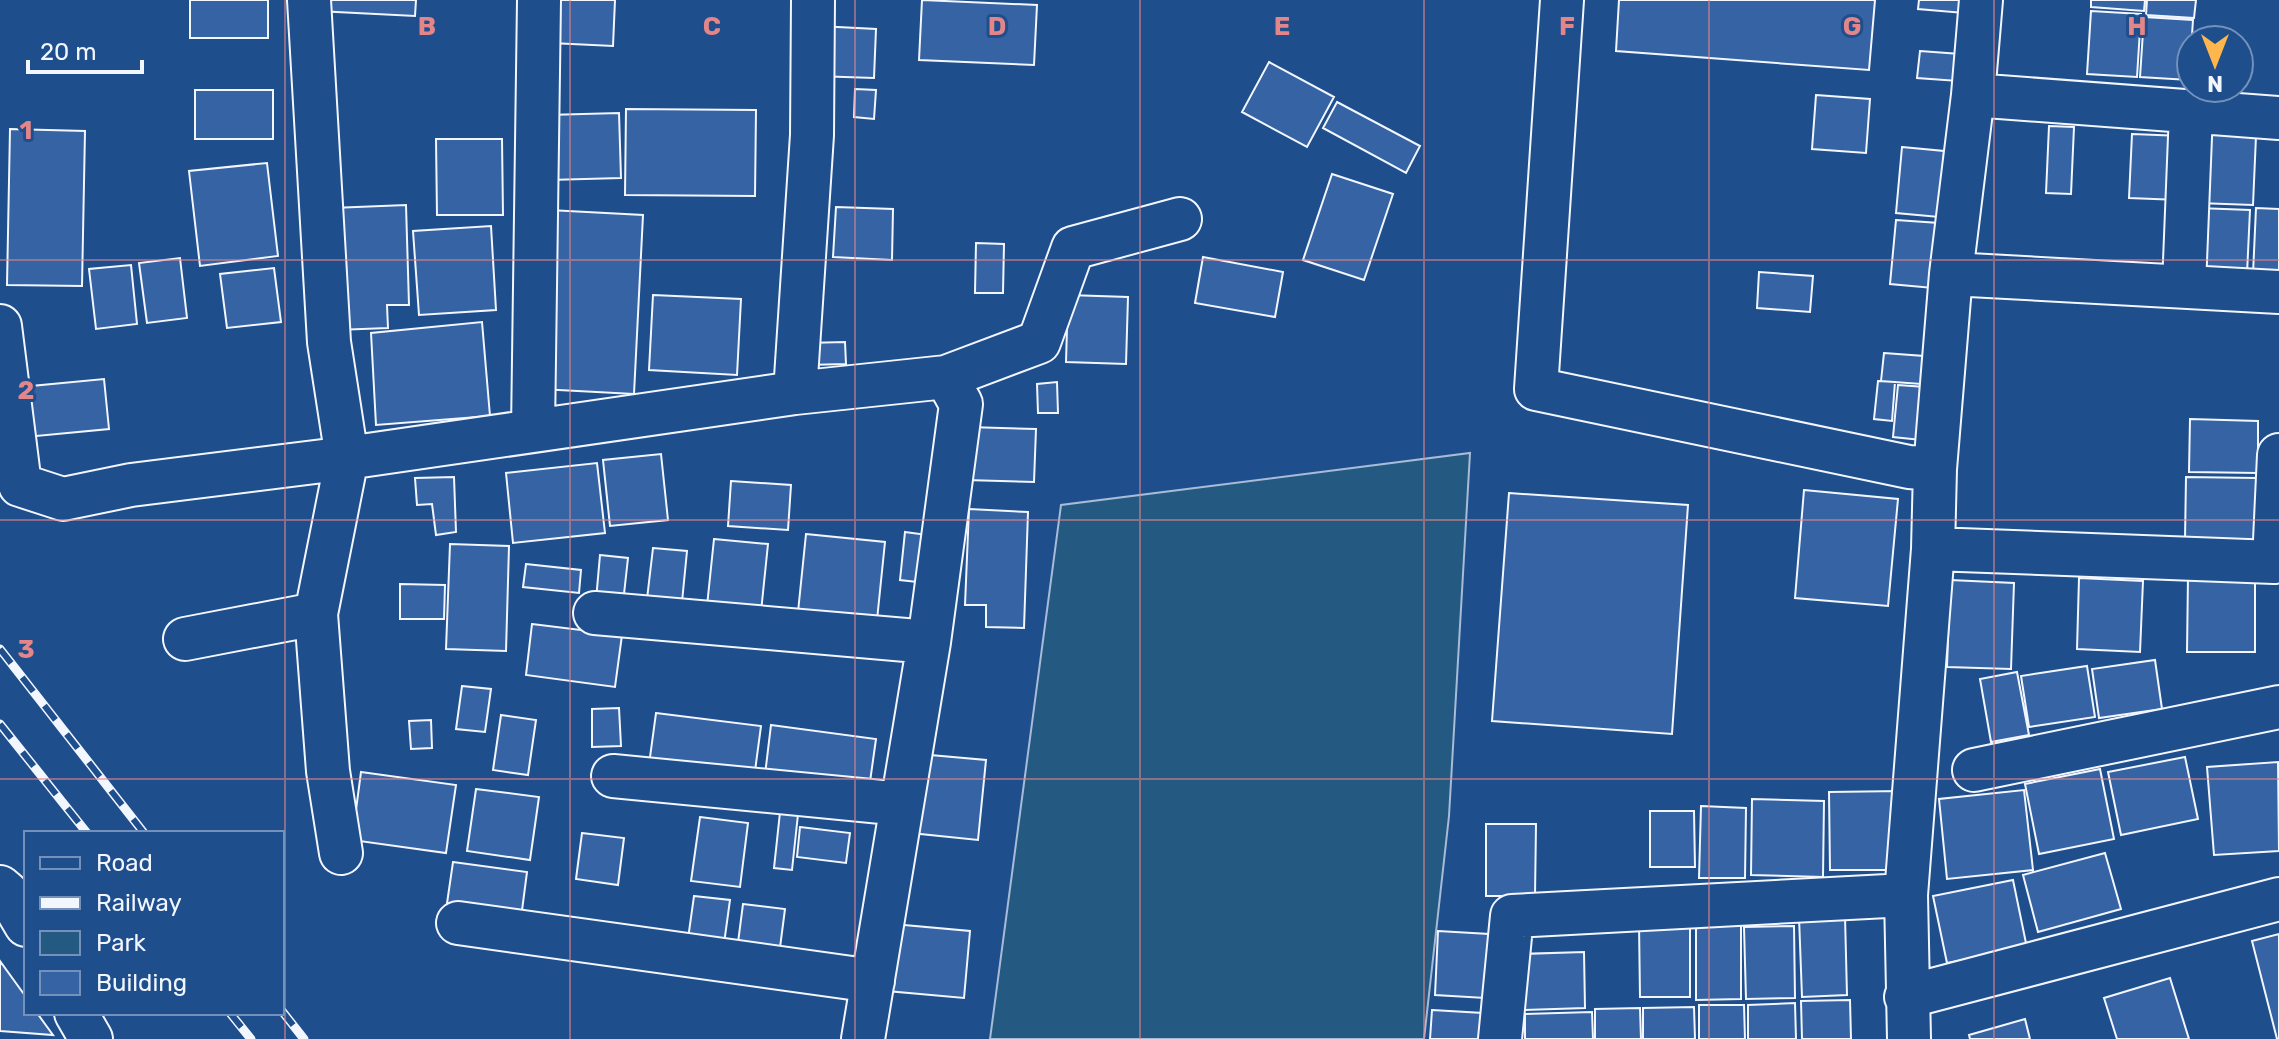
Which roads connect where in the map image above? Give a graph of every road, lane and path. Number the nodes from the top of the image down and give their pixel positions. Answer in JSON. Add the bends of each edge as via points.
{"nodes":[{"id":1,"x":309,"y":0,"type":"edge"},
{"id":2,"x":539,"y":0,"type":"edge"},
{"id":3,"x":813,"y":0,"type":"edge"},
{"id":4,"x":1562,"y":0,"type":"edge"},
{"id":5,"x":1981,"y":0,"type":"edge"},
{"id":6,"x":1973,"y":95,"type":"junction"},
{"id":7,"x":2191,"y":112,"type":"junction"},
{"id":8,"x":2279,"y":118,"type":"edge"},
{"id":9,"x":1180,"y":219,"type":"dead end"},
{"id":10,"x":1951,"y":274,"type":"junction"},
{"id":11,"x":2184,"y":286,"type":"junction"},
{"id":12,"x":2279,"y":292,"type":"edge"},
{"id":13,"x":0,"y":326,"type":"edge"},
{"id":14,"x":946,"y":377,"type":"junction"},
{"id":15,"x":795,"y":393,"type":"junction"},
{"id":16,"x":533,"y":430,"type":"junction"},
{"id":17,"x":2279,"y":455,"type":"edge"},
{"id":18,"x":347,"y":458,"type":"junction"},
{"id":19,"x":1935,"y":469,"type":"junction"},
{"id":20,"x":1933,"y":549,"type":"junction"},
{"id":21,"x":595,"y":613,"type":"dead end"},
{"id":22,"x":316,"y":614,"type":"junction"},
{"id":23,"x":185,"y":639,"type":"dead end"},
{"id":24,"x":929,"y":642,"type":"junction"},
{"id":25,"x":2279,"y":707,"type":"edge"},
{"id":26,"x":1974,"y":770,"type":"dead end"},
{"id":27,"x":613,"y":776,"type":"dead end"},
{"id":28,"x":902,"y":804,"type":"junction"},
{"id":29,"x":341,"y":853,"type":"dead end"},
{"id":30,"x":0,"y":887,"type":"edge"},
{"id":31,"x":1906,"y":895,"type":"junction"},
{"id":32,"x":2279,"y":899,"type":"edge"},
{"id":33,"x":24,"y":922,"type":"edge"},
{"id":34,"x":458,"y":923,"type":"dead end"},
{"id":35,"x":873,"y":981,"type":"junction"},
{"id":36,"x":1906,"y":997,"type":"junction"},
{"id":37,"x":77,"y":1015,"type":"edge"},
{"id":38,"x":91,"y":1039,"type":"edge"},
{"id":39,"x":863,"y":1039,"type":"edge"},
{"id":40,"x":1500,"y":1039,"type":"edge"},
{"id":41,"x":1909,"y":1039,"type":"edge"}],
"edges":[{"from":1,"to":18,"type":"street","via":[[329,342]]},
{"from":2,"to":16,"type":"street"},
{"from":3,"to":15,"type":"street","via":[[812,135]]},
{"from":4,"to":19,"type":"street","via":[[1536,389]]},
{"from":5,"to":6,"type":"street"},
{"from":6,"to":7,"type":"street"},
{"from":6,"to":10,"type":"street"},
{"from":7,"to":8,"type":"street"},
{"from":7,"to":11,"type":"street"},
{"from":9,"to":14,"type":"street","via":[[1073,248],[1039,342]]},
{"from":10,"to":11,"type":"street"},
{"from":10,"to":19,"type":"street"},
{"from":11,"to":12,"type":"street"},
{"from":13,"to":18,"type":"street","via":[[20,485],[63,499],[131,485]]},
{"from":14,"to":15,"type":"street"},
{"from":14,"to":24,"type":"street","via":[[961,404]]},
{"from":15,"to":16,"type":"street"},
{"from":16,"to":18,"type":"street"},
{"from":17,"to":20,"type":"street","via":[[2274,562]]},
{"from":18,"to":22,"type":"street"},
{"from":19,"to":20,"type":"street"},
{"from":20,"to":31,"type":"street"},
{"from":21,"to":24,"type":"street"},
{"from":22,"to":23,"type":"street"},
{"from":22,"to":29,"type":"street","via":[[328,771]]},
{"from":24,"to":28,"type":"street"},
{"from":25,"to":26,"type":"street"},
{"from":27,"to":28,"type":"street"},
{"from":28,"to":35,"type":"street"},
{"from":30,"to":33,"type":"street"},
{"from":31,"to":36,"type":"street"},
{"from":31,"to":40,"type":"street","via":[[1512,916]]},
{"from":32,"to":36,"type":"street"},
{"from":34,"to":35,"type":"street"},
{"from":35,"to":39,"type":"street"},
{"from":36,"to":41,"type":"street"},
{"from":37,"to":38,"type":"street"}]}
